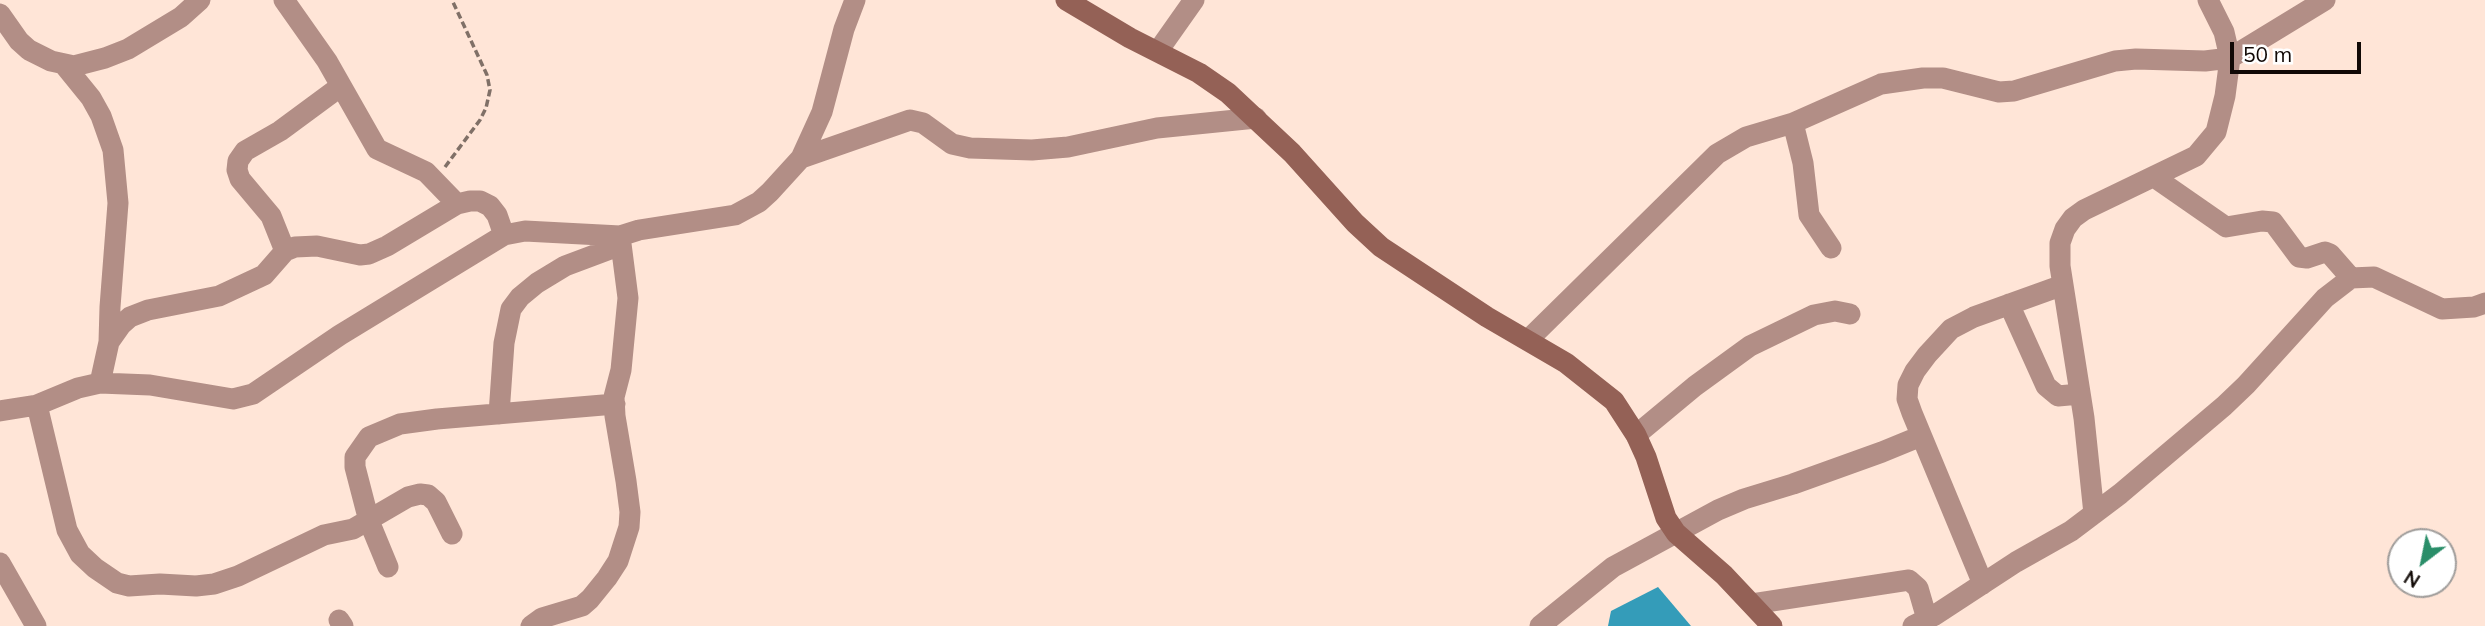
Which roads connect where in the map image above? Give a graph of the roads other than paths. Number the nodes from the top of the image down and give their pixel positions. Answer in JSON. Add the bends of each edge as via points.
{"nodes":[{"id":1,"x":200,"y":0,"type":"edge"},
{"id":2,"x":284,"y":0,"type":"edge"},
{"id":3,"x":1066,"y":0,"type":"edge"},
{"id":4,"x":1194,"y":0,"type":"edge"},
{"id":5,"x":2208,"y":0,"type":"edge"},
{"id":6,"x":2325,"y":0,"type":"edge"},
{"id":7,"x":851,"y":2,"type":"edge"},
{"id":8,"x":0,"y":14,"type":"edge"},
{"id":9,"x":1158,"y":51,"type":"junction"},
{"id":10,"x":2230,"y":58,"type":"junction"},
{"id":11,"x":65,"y":66,"type":"junction"},
{"id":12,"x":341,"y":86,"type":"junction"},
{"id":13,"x":1256,"y":118,"type":"junction"},
{"id":14,"x":1793,"y":123,"type":"junction"},
{"id":15,"x":801,"y":158,"type":"junction"},
{"id":16,"x":2154,"y":177,"type":"junction"},
{"id":17,"x":457,"y":204,"type":"junction"},
{"id":18,"x":504,"y":235,"type":"junction"},
{"id":19,"x":621,"y":240,"type":"junction"},
{"id":20,"x":1830,"y":248,"type":"dead end"},
{"id":21,"x":285,"y":251,"type":"junction"},
{"id":22,"x":2351,"y":278,"type":"junction"},
{"id":23,"x":2063,"y":285,"type":"junction"},
{"id":24,"x":2485,"y":303,"type":"edge"},
{"id":25,"x":2009,"y":304,"type":"junction"},
{"id":26,"x":1850,"y":314,"type":"dead end"},
{"id":27,"x":1528,"y":340,"type":"junction"},
{"id":28,"x":109,"y":342,"type":"junction"},
{"id":29,"x":100,"y":383,"type":"junction"},
{"id":30,"x":2080,"y":394,"type":"junction"},
{"id":31,"x":615,"y":404,"type":"junction"},
{"id":32,"x":37,"y":405,"type":"junction"},
{"id":33,"x":0,"y":411,"type":"edge"},
{"id":34,"x":499,"y":414,"type":"junction"},
{"id":35,"x":1636,"y":435,"type":"junction"},
{"id":36,"x":1921,"y":436,"type":"junction"},
{"id":37,"x":2094,"y":514,"type":"junction"},
{"id":38,"x":369,"y":521,"type":"junction"},
{"id":39,"x":1676,"y":533,"type":"junction"},
{"id":40,"x":452,"y":534,"type":"dead end"},
{"id":41,"x":0,"y":563,"type":"edge"},
{"id":42,"x":388,"y":567,"type":"dead end"},
{"id":43,"x":1983,"y":584,"type":"junction"},
{"id":44,"x":1752,"y":604,"type":"junction"},
{"id":45,"x":1920,"y":623,"type":"edge"},
{"id":46,"x":36,"y":626,"type":"edge"},
{"id":47,"x":531,"y":626,"type":"edge"},
{"id":48,"x":1540,"y":626,"type":"edge"},
{"id":49,"x":1772,"y":626,"type":"edge"}],
"edges":[{"from":1,"to":11,"type":"street","via":[[128,49],[88,64]]},
{"from":2,"to":12,"type":"street"},
{"from":3,"to":9,"type":"street"},
{"from":4,"to":9,"type":"street"},
{"from":5,"to":10,"type":"street","via":[[2224,32]]},
{"from":6,"to":10,"type":"street"},
{"from":7,"to":15,"type":"street","via":[[822,112]]},
{"from":8,"to":11,"type":"street","via":[[29,50]]},
{"from":9,"to":13,"type":"street","via":[[1218,86]]},
{"from":10,"to":14,"type":"street","via":[[2115,61],[2014,91],[1999,92],[1943,78],[1881,84]]},
{"from":10,"to":16,"type":"street","via":[[2216,132],[2196,156]]},
{"from":11,"to":28,"type":"street","via":[[92,98],[113,150],[117,203]]},
{"from":12,"to":17,"type":"street","via":[[377,149],[415,165]]},
{"from":12,"to":21,"type":"street","via":[[245,151],[238,161],[240,179],[271,216]]},
{"from":13,"to":15,"type":"street","via":[[1157,128],[1032,150],[953,144],[923,123],[910,120]]},
{"from":13,"to":27,"type":"street","via":[[1381,247]]},
{"from":14,"to":20,"type":"street","via":[[1809,215]]},
{"from":14,"to":27,"type":"street","via":[[1746,137],[1717,154]]},
{"from":15,"to":19,"type":"street","via":[[759,202],[735,215],[639,230]]},
{"from":16,"to":22,"type":"street","via":[[2226,227],[2273,222],[2298,257],[2325,252]]},
{"from":16,"to":23,"type":"street","via":[[2073,218],[2060,243]]},
{"from":17,"to":18,"type":"street","via":[[480,201],[490,206]]},
{"from":17,"to":21,"type":"street","via":[[369,254],[317,246]]},
{"from":18,"to":19,"type":"street","via":[[525,231]]},
{"from":18,"to":29,"type":"street","via":[[253,394],[233,398]]},
{"from":19,"to":31,"type":"street","via":[[628,299]]},
{"from":19,"to":34,"type":"street","via":[[537,283],[511,309]]},
{"from":21,"to":28,"type":"street","via":[[264,275],[219,296],[130,317]]},
{"from":22,"to":24,"type":"street","via":[[2374,277],[2442,309]]},
{"from":22,"to":37,"type":"street","via":[[2325,298],[2224,406]]},
{"from":23,"to":25,"type":"street"},
{"from":23,"to":30,"type":"street"},
{"from":25,"to":30,"type":"street","via":[[2046,386],[2058,396]]},
{"from":25,"to":36,"type":"street","via":[[1951,329],[1915,370],[1907,399]]},
{"from":26,"to":35,"type":"street","via":[[1814,314],[1750,346]]},
{"from":27,"to":35,"type":"street","via":[[1614,401]]},
{"from":28,"to":29,"type":"street"},
{"from":29,"to":32,"type":"street"},
{"from":30,"to":37,"type":"street"},
{"from":31,"to":34,"type":"street"},
{"from":31,"to":47,"type":"street","via":[[630,512],[625,545],[607,578],[582,606]]},
{"from":32,"to":33,"type":"street"},
{"from":32,"to":38,"type":"street","via":[[67,530],[80,554],[117,583],[214,584]]},
{"from":34,"to":38,"type":"street","via":[[400,425],[369,437],[355,457],[355,467]]},
{"from":35,"to":39,"type":"street","via":[[1666,518]]},
{"from":36,"to":39,"type":"street","via":[[1744,499]]},
{"from":36,"to":43,"type":"street"},
{"from":37,"to":43,"type":"street"},
{"from":38,"to":40,"type":"street","via":[[408,497],[428,495]]},
{"from":38,"to":42,"type":"street"},
{"from":39,"to":44,"type":"street"},
{"from":39,"to":48,"type":"street","via":[[1613,567]]},
{"from":41,"to":46,"type":"street"},
{"from":43,"to":45,"type":"street"},
{"from":44,"to":45,"type":"street","via":[[1909,580],[1918,588]]},
{"from":44,"to":49,"type":"street"}]}
